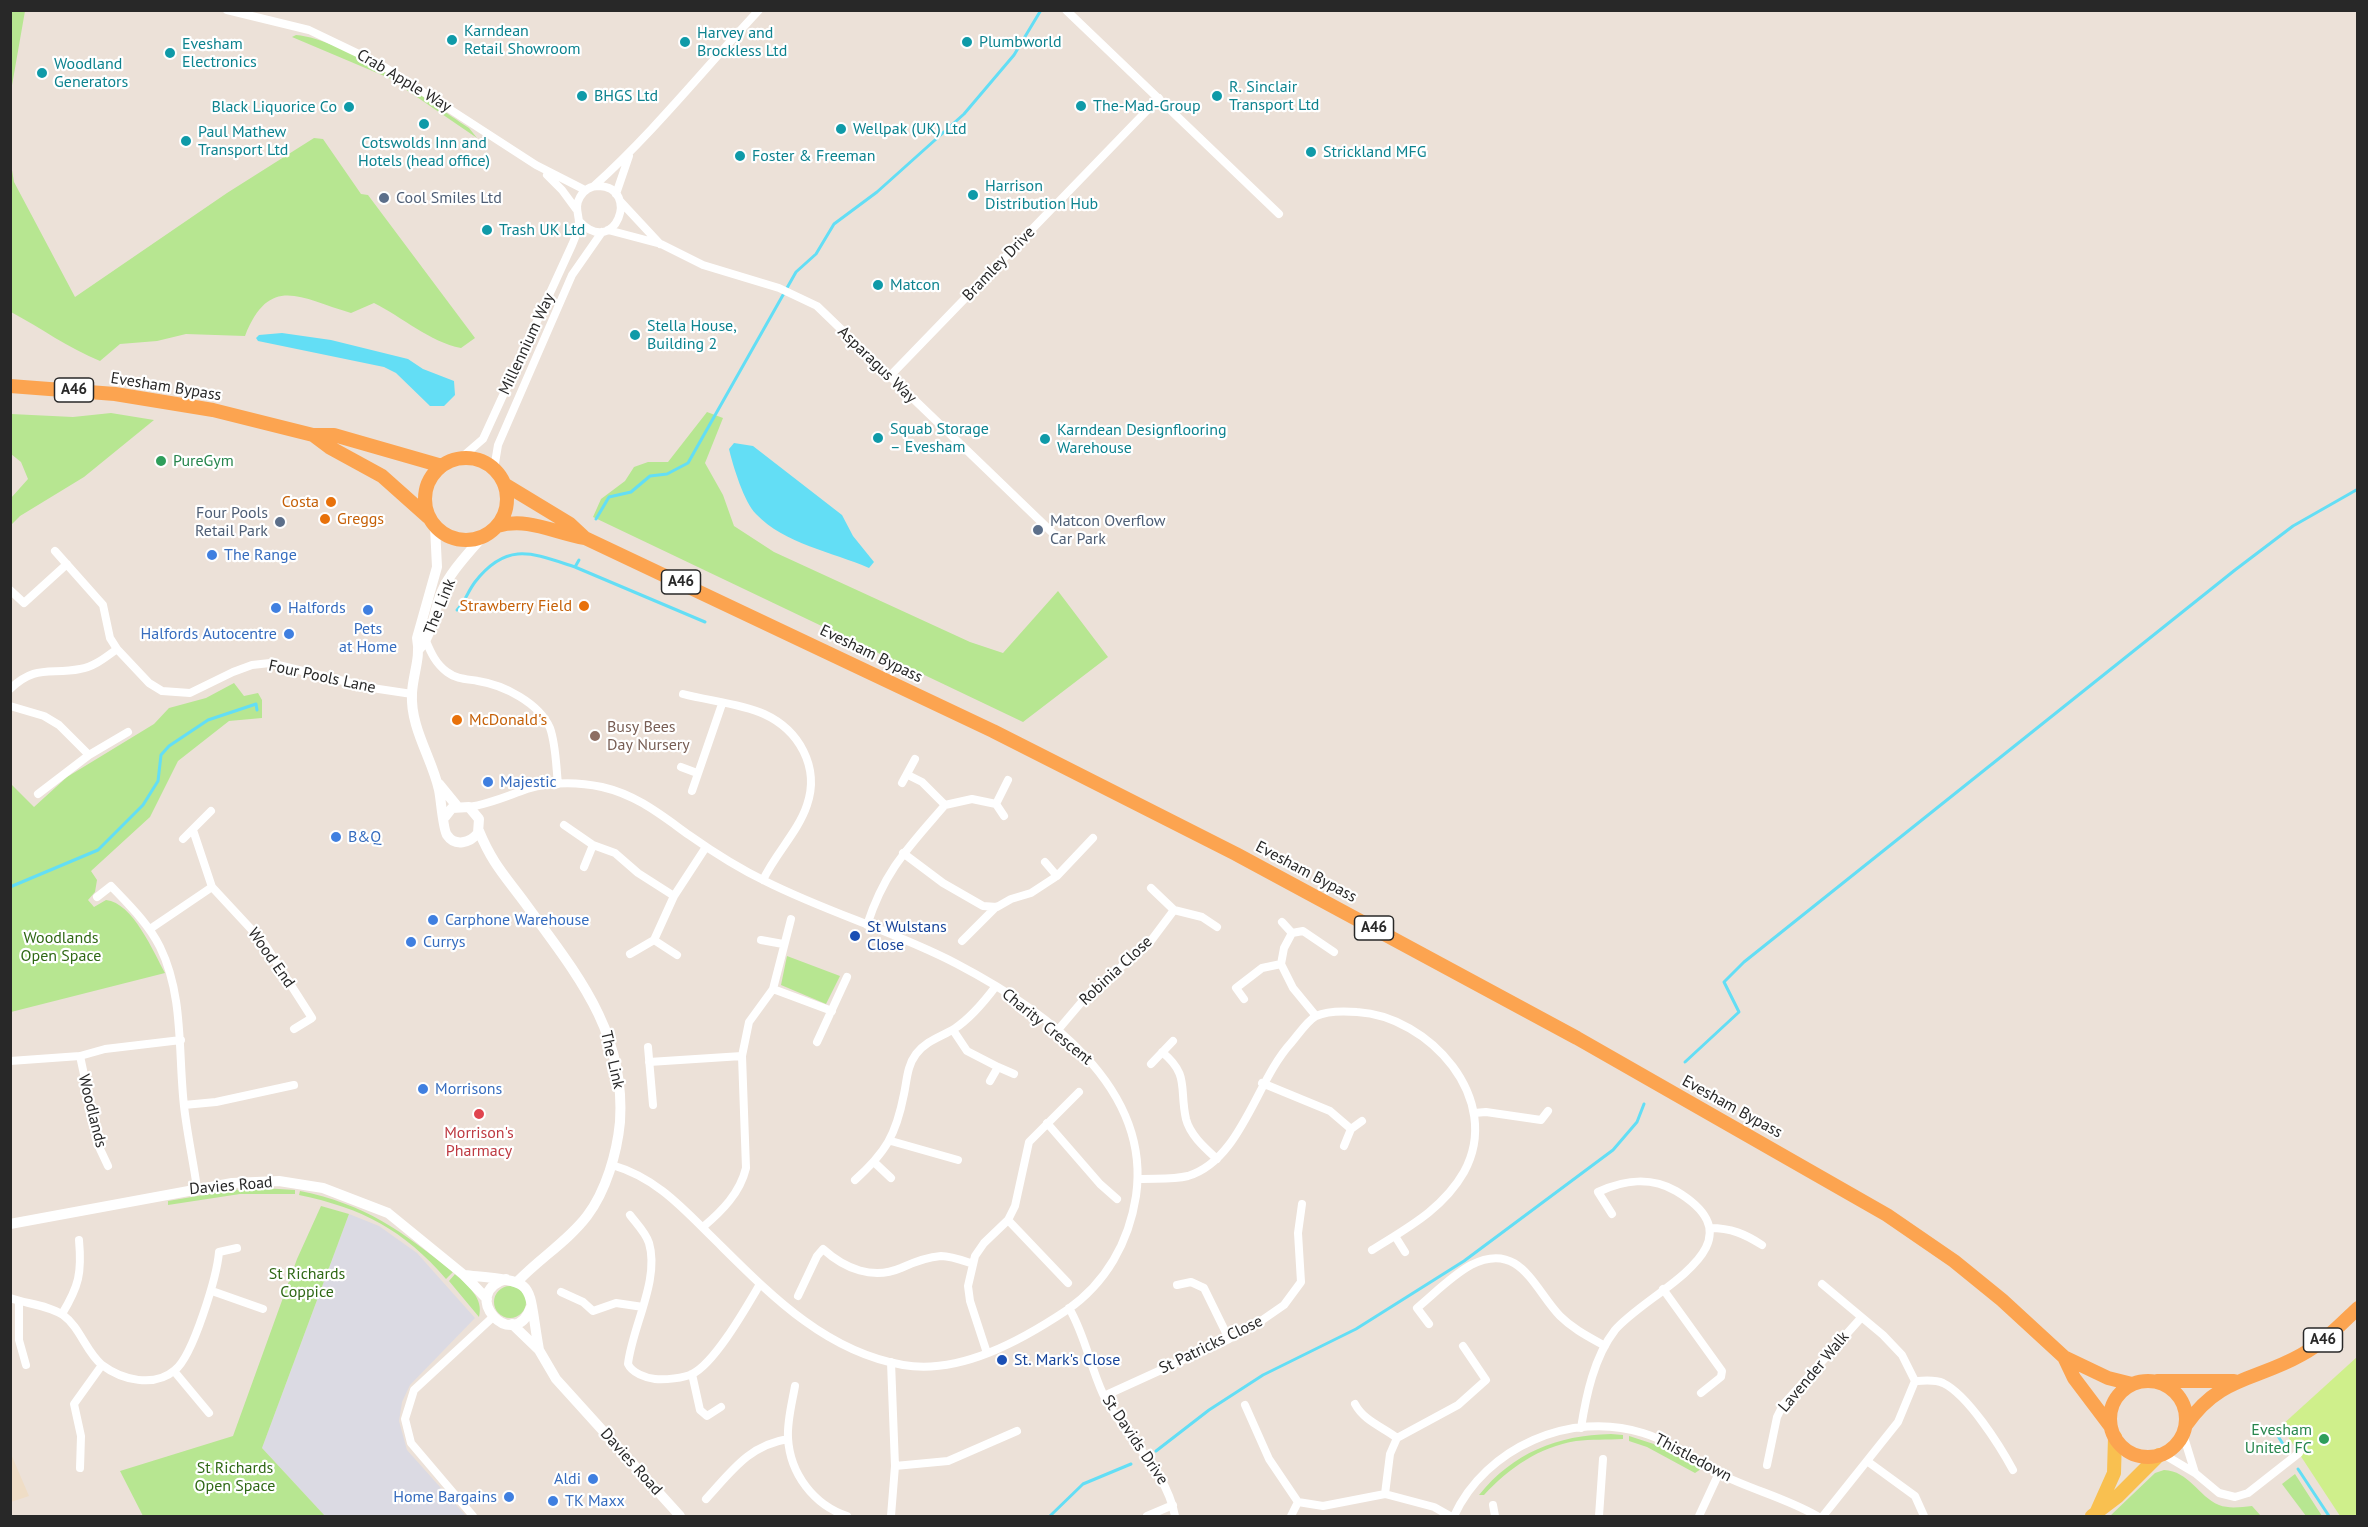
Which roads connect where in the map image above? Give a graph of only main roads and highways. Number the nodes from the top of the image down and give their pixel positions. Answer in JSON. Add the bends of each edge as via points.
{"nodes":[{"id":1,"x":10,"y":386,"type":"edge"},
{"id":2,"x":313,"y":435,"type":"junction"},
{"id":3,"x":442,"y":465,"type":"junction"},
{"id":4,"x":504,"y":484,"type":"junction"},
{"id":5,"x":432,"y":522,"type":"junction"},
{"id":6,"x":498,"y":526,"type":"junction"},
{"id":7,"x":585,"y":538,"type":"junction"},
{"id":8,"x":2358,"y":1308,"type":"edge"},
{"id":9,"x":2064,"y":1357,"type":"junction"},
{"id":10,"x":2152,"y":1381,"type":"junction"},
{"id":11,"x":2234,"y":1381,"type":"junction"},
{"id":12,"x":2132,"y":1384,"type":"junction"},
{"id":13,"x":2184,"y":1430,"type":"junction"},
{"id":14,"x":2113,"y":1432,"type":"junction"},
{"id":15,"x":2161,"y":1454,"type":"junction"},
{"id":16,"x":2094,"y":1515,"type":"edge"}],
"edges":[{"from":1,"to":2,"type":"highway","name":"Evesham Bypass","number":"A46","via":[[137,397],[213,410]]},
{"from":2,"to":3,"type":"highway","name":"Evesham Bypass","number":"A46","via":[[334,435]]},
{"from":2,"to":5,"type":"highway","name":"Evesham Bypass","number":"A46","via":[[382,476]]},
{"from":3,"to":4,"type":"highway","via":[[461,458],[484,463],[494,469]]},
{"from":3,"to":5,"type":"highway","via":[[428,482],[425,493]]},
{"from":4,"to":6,"type":"highway","via":[[506,508]]},
{"from":4,"to":7,"type":"highway","name":"Evesham Bypass","number":"A46","via":[[570,524]]},
{"from":5,"to":6,"type":"highway","via":[[454,539],[472,540]]},
{"from":6,"to":7,"type":"highway","name":"Evesham Bypass","number":"A46","via":[[529,522],[563,535]]},
{"from":7,"to":9,"type":"highway","name":"Evesham Bypass","number":"A46","via":[[1035,752],[1306,891],[1577,1038],[1887,1215],[1954,1261]]},
{"from":8,"to":11,"type":"highway","number":"A46","via":[[2319,1344],[2282,1365]]},
{"from":9,"to":12,"type":"highway","name":"Evesham Bypass","number":"A46","via":[[2108,1378]]},
{"from":9,"to":14,"type":"highway","name":"Evesham Bypass","number":"A46","via":[[2074,1378]]},
{"from":10,"to":11,"type":"highway","number":"A46"},
{"from":10,"to":12,"type":"highway"},
{"from":10,"to":13,"type":"highway","via":[[2164,1384],[2178,1396],[2186,1413]]},
{"from":11,"to":13,"type":"highway","number":"A46","via":[[2196,1410]]},
{"from":12,"to":14,"type":"highway","via":[[2114,1402]]},
{"from":13,"to":15,"type":"highway","via":[[2173,1448]]},
{"from":14,"to":15,"type":"highway","via":[[2131,1452],[2140,1456]]},
{"from":14,"to":16,"type":"main road","via":[[2114,1473]]},
{"from":15,"to":16,"type":"main road"}]}
